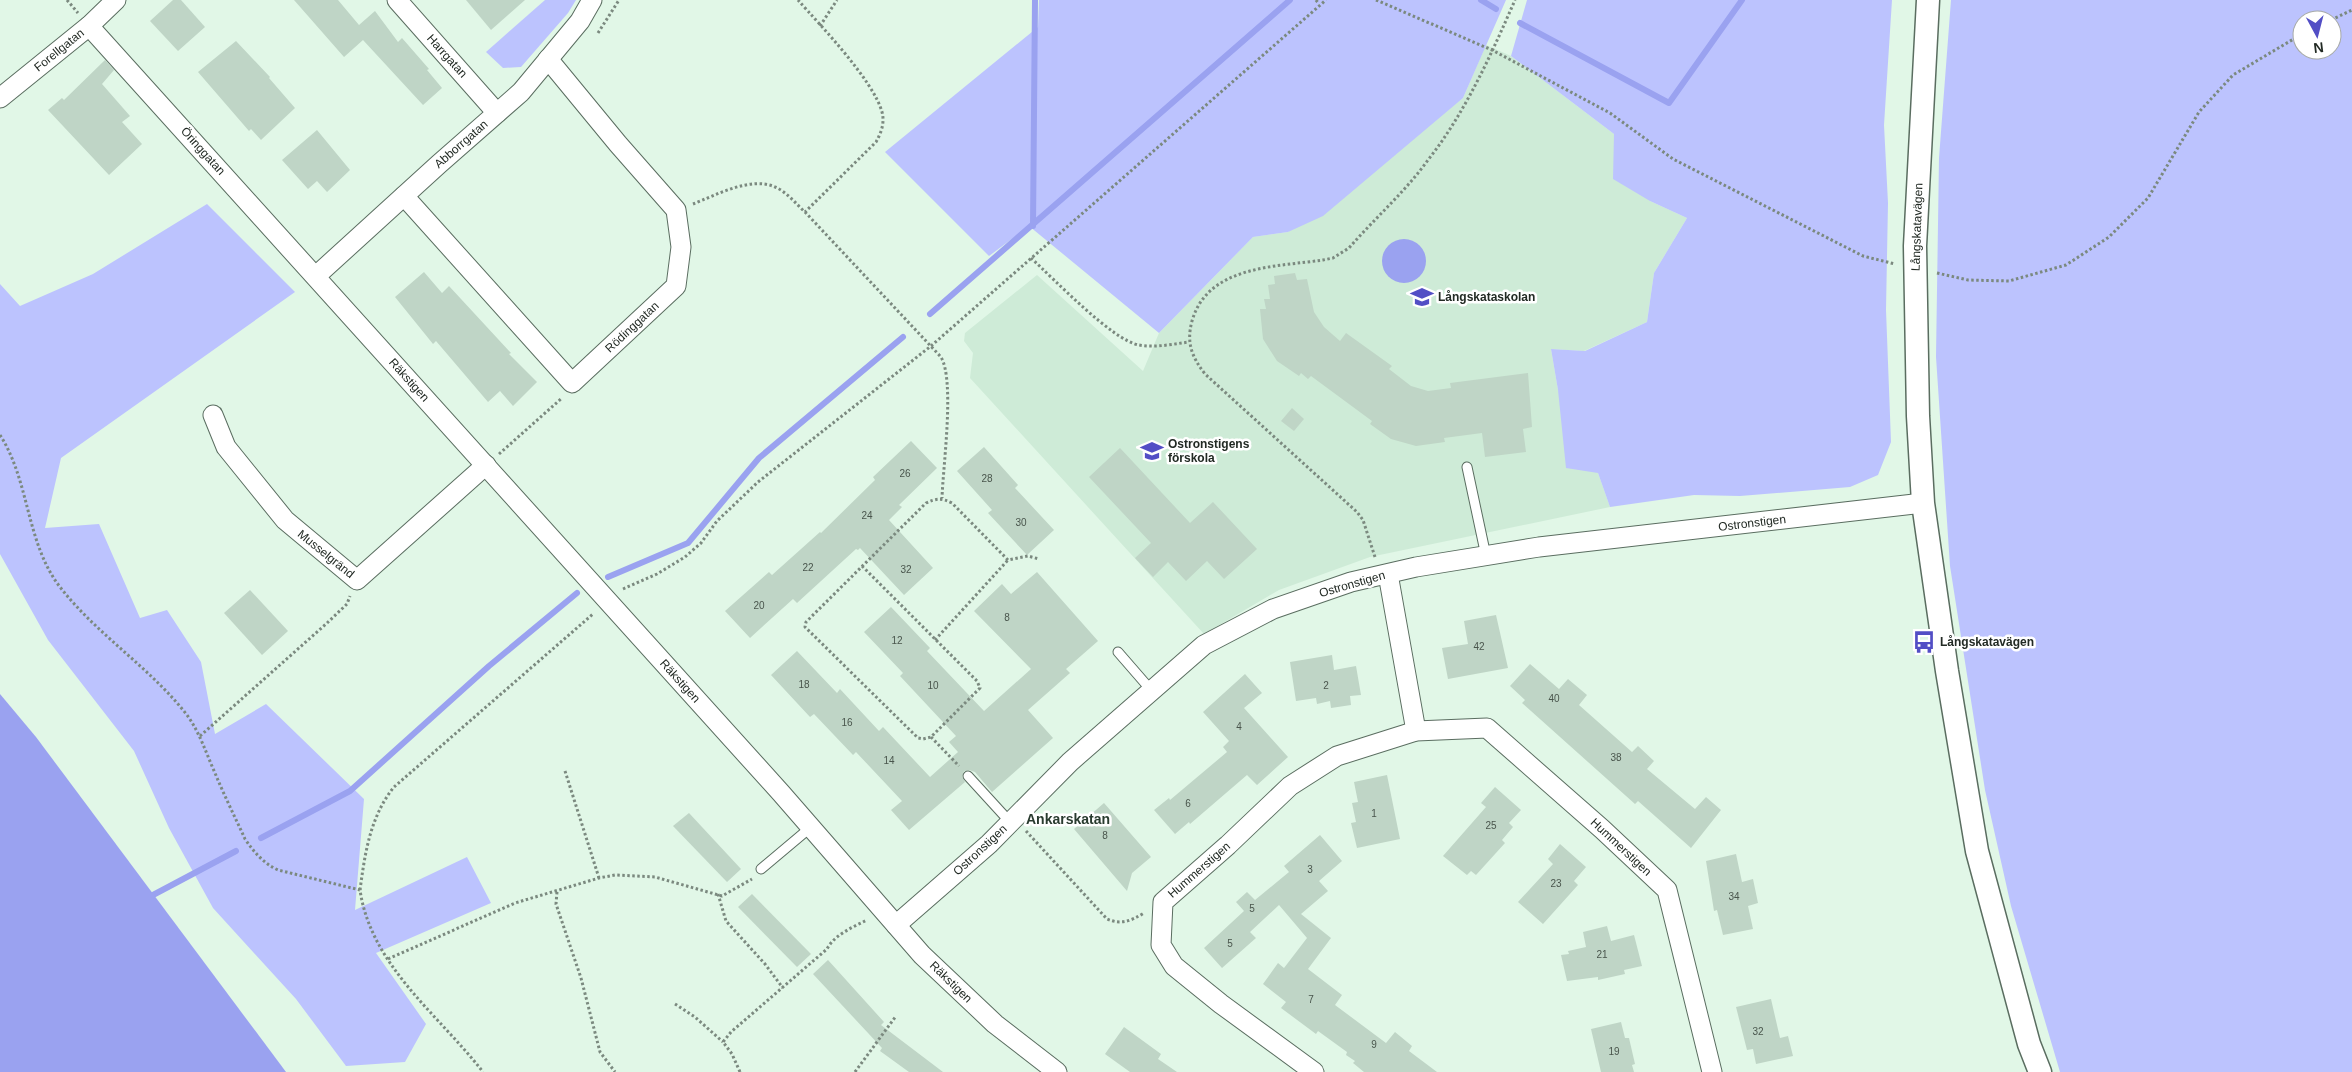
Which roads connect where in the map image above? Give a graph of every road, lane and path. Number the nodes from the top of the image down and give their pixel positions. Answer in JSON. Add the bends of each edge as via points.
{"nodes":[{"id":1,"x":116,"y":0,"type":"edge"},
{"id":2,"x":397,"y":0,"type":"edge"},
{"id":3,"x":592,"y":0,"type":"edge"},
{"id":4,"x":798,"y":0,"type":"edge"},
{"id":5,"x":837,"y":0,"type":"edge"},
{"id":6,"x":1316,"y":0,"type":"edge"},
{"id":7,"x":1326,"y":0,"type":"edge"},
{"id":8,"x":1376,"y":0,"type":"edge"},
{"id":9,"x":1515,"y":0,"type":"edge"},
{"id":10,"x":1928,"y":0,"type":"edge"},
{"id":11,"x":1319,"y":4,"type":"junction"},
{"id":12,"x":89,"y":26,"type":"junction"},
{"id":13,"x":820,"y":26,"type":"junction"},
{"id":14,"x":2292,"y":40,"type":"edge"},
{"id":15,"x":1492,"y":50,"type":"junction"},
{"id":16,"x":548,"y":59,"type":"junction"},
{"id":17,"x":0,"y":98,"type":"edge"},
{"id":18,"x":497,"y":113,"type":"junction"},
{"id":19,"x":404,"y":196,"type":"junction"},
{"id":20,"x":676,"y":210,"type":"junction"},
{"id":21,"x":805,"y":212,"type":"junction"},
{"id":22,"x":1031,"y":258,"type":"junction"},
{"id":23,"x":1895,"y":264,"type":"dead end"},
{"id":24,"x":1935,"y":273,"type":"dead end"},
{"id":25,"x":316,"y":276,"type":"junction"},
{"id":26,"x":1189,"y":342,"type":"junction"},
{"id":27,"x":931,"y":346,"type":"junction"},
{"id":28,"x":572,"y":383,"type":"junction"},
{"id":29,"x":213,"y":415,"type":"dead end"},
{"id":30,"x":0,"y":435,"type":"edge"},
{"id":31,"x":486,"y":466,"type":"junction"},
{"id":32,"x":1467,"y":466,"type":"dead end"},
{"id":33,"x":942,"y":498,"type":"junction"},
{"id":34,"x":1923,"y":503,"type":"junction"},
{"id":35,"x":1486,"y":556,"type":"junction"},
{"id":36,"x":1039,"y":559,"type":"dead end"},
{"id":37,"x":1008,"y":560,"type":"junction"},
{"id":38,"x":862,"y":566,"type":"junction"},
{"id":39,"x":1388,"y":574,"type":"junction"},
{"id":40,"x":356,"y":580,"type":"junction"},
{"id":41,"x":607,"y":602,"type":"junction"},
{"id":42,"x":935,"y":640,"type":"junction"},
{"id":43,"x":1118,"y":652,"type":"dead end"},
{"id":44,"x":1151,"y":690,"type":"junction"},
{"id":45,"x":1416,"y":732,"type":"junction"},
{"id":46,"x":200,"y":736,"type":"junction"},
{"id":47,"x":931,"y":737,"type":"junction"},
{"id":48,"x":565,"y":772,"type":"dead end"},
{"id":49,"x":968,"y":776,"type":"joint"},
{"id":50,"x":1012,"y":820,"type":"junction"},
{"id":51,"x":811,"y":827,"type":"junction"},
{"id":52,"x":759,"y":873,"type":"joint"},
{"id":53,"x":599,"y":878,"type":"junction"},
{"id":54,"x":360,"y":890,"type":"junction"},
{"id":55,"x":556,"y":892,"type":"junction"},
{"id":56,"x":718,"y":894,"type":"junction"},
{"id":57,"x":1163,"y":902,"type":"junction"},
{"id":58,"x":890,"y":918,"type":"junction"},
{"id":59,"x":388,"y":959,"type":"junction"},
{"id":60,"x":783,"y":988,"type":"junction"},
{"id":61,"x":675,"y":1004,"type":"dead end"},
{"id":62,"x":896,"y":1016,"type":"dead end"},
{"id":63,"x":723,"y":1042,"type":"junction"},
{"id":64,"x":483,"y":1072,"type":"edge"},
{"id":65,"x":615,"y":1072,"type":"edge"},
{"id":66,"x":740,"y":1072,"type":"edge"},
{"id":67,"x":854,"y":1072,"type":"edge"},
{"id":68,"x":1056,"y":1072,"type":"edge"},
{"id":69,"x":1314,"y":1072,"type":"edge"},
{"id":70,"x":1712,"y":1072,"type":"edge"},
{"id":71,"x":2040,"y":1072,"type":"edge"}],
"edges":[{"from":1,"to":12,"type":"street","name":"Forellgatan"},
{"from":2,"to":18,"type":"street","name":"Harrgatan"},
{"from":3,"to":16,"type":"street","name":"Abborrgatan","via":[[580,21]]},
{"from":4,"to":13,"type":"path"},
{"from":5,"to":13,"type":"path"},
{"from":6,"to":11,"type":"path"},
{"from":7,"to":11,"type":"path"},
{"from":8,"to":15,"type":"path"},
{"from":9,"to":15,"type":"path"},
{"from":10,"to":34,"type":"street","name":"Långskatavägen","via":[[1915,246]]},
{"from":11,"to":22,"type":"path"},
{"from":12,"to":17,"type":"street","name":"Forellgatan"},
{"from":12,"to":25,"type":"street","name":"Öringgatan"},
{"from":13,"to":21,"type":"path","via":[[875,96],[883,122],[881,133],[865,154]]},
{"from":14,"to":24,"type":"path","via":[[2233,75],[2199,112],[2148,198],[2109,237],[2066,266],[2009,280],[1968,280]]},
{"from":15,"to":23,"type":"path","via":[[1610,113],[1672,159],[1863,256]]},
{"from":15,"to":26,"type":"path","via":[[1452,126],[1429,160],[1349,248],[1333,258],[1254,270],[1226,278],[1208,292],[1195,309]]},
{"from":16,"to":18,"type":"street","name":"Abborrgatan","via":[[521,92]]},
{"from":16,"to":20,"type":"street"},
{"from":18,"to":19,"type":"street","name":"Abborrgatan"},
{"from":19,"to":25,"type":"street","name":"Abborrgatan"},
{"from":19,"to":28,"type":"street"},
{"from":20,"to":21,"type":"path","via":[[740,187],[758,184],[774,186]]},
{"from":20,"to":28,"type":"street","name":"Rödinggatan","via":[[681,247],[676,286]]},
{"from":21,"to":27,"type":"path"},
{"from":22,"to":26,"type":"path","via":[[1108,328],[1128,342],[1149,346]]},
{"from":22,"to":27,"type":"path"},
{"from":25,"to":31,"type":"street","name":"Räkstigen"},
{"from":26,"to":39,"type":"path","via":[[1194,359],[1205,374],[1357,512],[1363,520],[1374,554]]},
{"from":27,"to":33,"type":"path","via":[[945,363],[948,384]]},
{"from":27,"to":41,"type":"path","via":[[758,482],[685,557],[658,574],[624,589]]},
{"from":28,"to":31,"type":"path","via":[[566,395]]},
{"from":29,"to":40,"type":"street","name":"Musselgränd","via":[[226,447],[285,520]]},
{"from":30,"to":46,"type":"path","via":[[14,461],[42,556],[58,583],[169,694]]},
{"from":31,"to":40,"type":"street","name":"Musselgränd"},
{"from":31,"to":41,"type":"street","name":"Räkstigen"},
{"from":32,"to":35,"type":"lane"},
{"from":33,"to":37,"type":"path","via":[[952,503]]},
{"from":33,"to":38,"type":"path","via":[[926,503]]},
{"from":34,"to":35,"type":"street","name":"Ostronstigen","via":[[1539,547]]},
{"from":34,"to":71,"type":"street","name":"Långskatavägen","via":[[1977,850],[2029,1044]]},
{"from":35,"to":39,"type":"street","name":"Ostronstigen"},
{"from":36,"to":37,"type":"path","via":[[1028,556]]},
{"from":37,"to":42,"type":"path"},
{"from":38,"to":42,"type":"path"},
{"from":38,"to":47,"type":"path","via":[[806,622],[805,627],[918,738]]},
{"from":39,"to":44,"type":"street","name":"Ostronstigen","via":[[1351,582],[1273,609],[1204,645]]},
{"from":39,"to":45,"type":"street"},
{"from":40,"to":46,"type":"path","via":[[347,604]]},
{"from":41,"to":51,"type":"street","name":"Räkstigen"},
{"from":41,"to":54,"type":"path","via":[[394,787],[380,806],[373,824]]},
{"from":42,"to":47,"type":"path","via":[[977,681],[980,688]]},
{"from":43,"to":44,"type":"lane"},
{"from":44,"to":50,"type":"street","name":"Ostronstigen","via":[[1070,762]]},
{"from":45,"to":57,"type":"street","name":"Hummerstigen","via":[[1337,756],[1290,786]]},
{"from":45,"to":70,"type":"street","name":"Hummerstigen","via":[[1487,728],[1667,890]]},
{"from":46,"to":54,"type":"path","via":[[245,839],[260,859],[278,870]]},
{"from":47,"to":49,"type":"path"},
{"from":48,"to":53,"type":"path"},
{"from":49,"to":50,"type":"lane"},
{"from":50,"to":57,"type":"path","via":[[1107,919],[1124,923]]},
{"from":50,"to":58,"type":"street","name":"Ostronstigen","via":[[989,844]]},
{"from":51,"to":52,"type":"lane"},
{"from":51,"to":58,"type":"street","name":"Räkstigen"},
{"from":52,"to":56,"type":"path","via":[[722,896]]},
{"from":53,"to":55,"type":"path"},
{"from":53,"to":56,"type":"path","via":[[615,875],[655,877]]},
{"from":54,"to":59,"type":"path","via":[[372,932]]},
{"from":55,"to":59,"type":"path","via":[[515,903]]},
{"from":55,"to":65,"type":"path","via":[[556,904],[581,978],[600,1052]]},
{"from":56,"to":60,"type":"path","via":[[726,921]]},
{"from":57,"to":69,"type":"street","name":"Hummerstigen","via":[[1161,945],[1174,966]]},
{"from":58,"to":60,"type":"path","via":[[847,931]]},
{"from":58,"to":68,"type":"street","name":"Räkstigen","via":[[922,955],[995,1024]]},
{"from":59,"to":64,"type":"path"},
{"from":60,"to":63,"type":"path"},
{"from":61,"to":63,"type":"path"},
{"from":62,"to":67,"type":"path"},
{"from":63,"to":66,"type":"path"}]}
